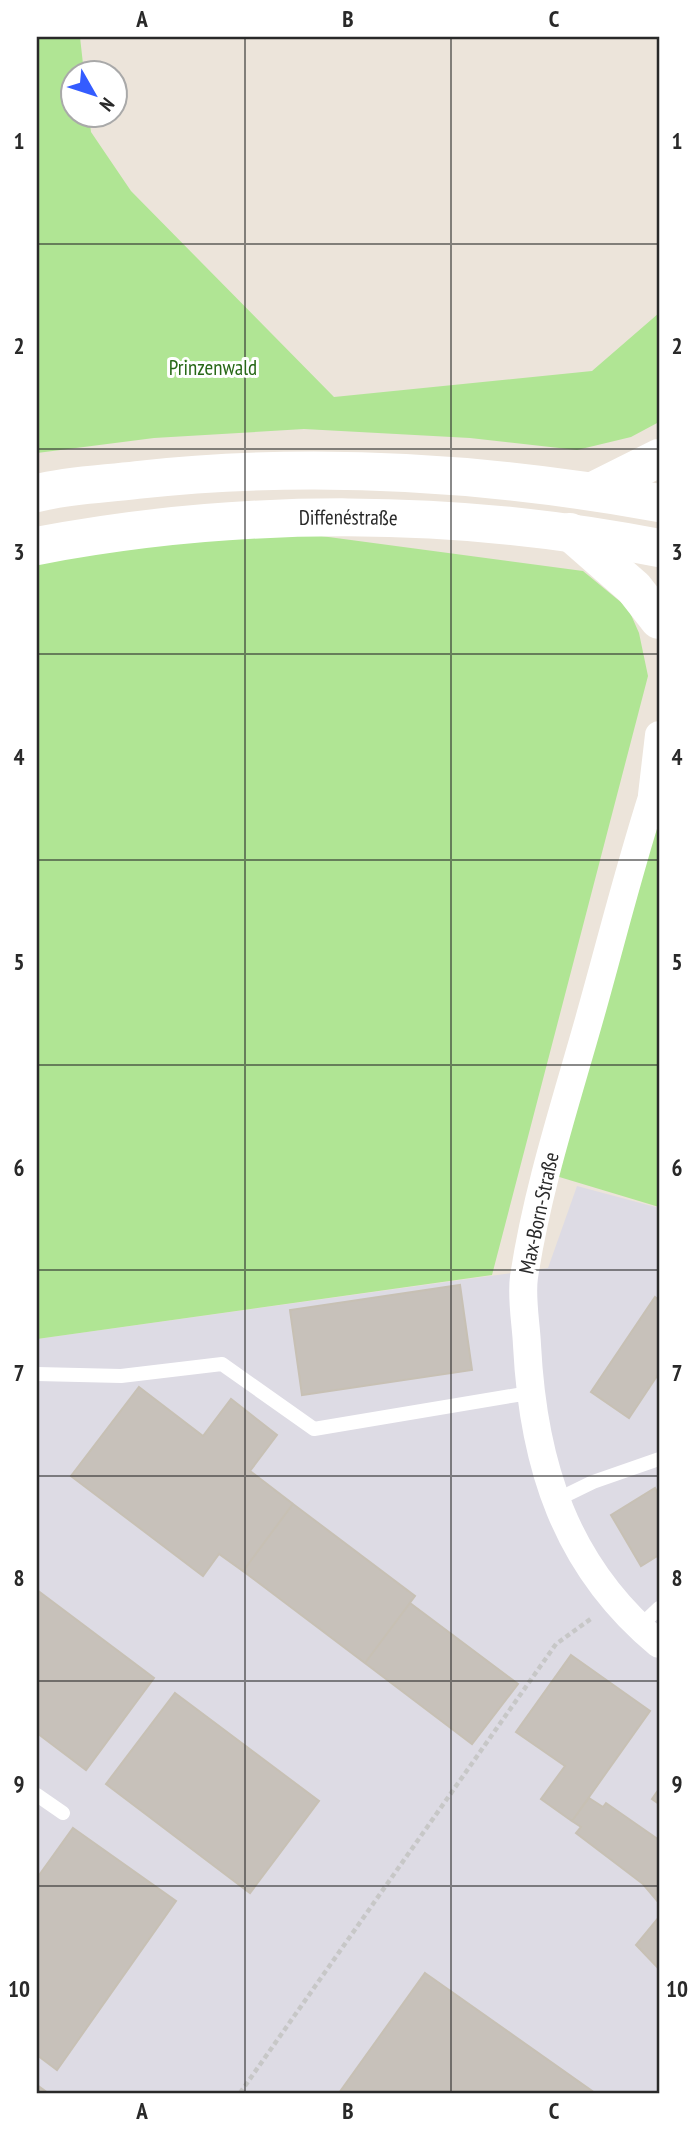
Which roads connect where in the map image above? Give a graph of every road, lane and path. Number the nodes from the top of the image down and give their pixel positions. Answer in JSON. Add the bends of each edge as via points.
{"nodes":[{"id":1,"x":659,"y":458,"type":"edge"},
{"id":2,"x":593,"y":491,"type":"junction"},
{"id":3,"x":37,"y":492,"type":"edge"},
{"id":4,"x":659,"y":503,"type":"edge"},
{"id":5,"x":570,"y":532,"type":"junction"},
{"id":6,"x":37,"y":546,"type":"edge"},
{"id":7,"x":659,"y":548,"type":"edge"},
{"id":8,"x":659,"y":620,"type":"edge"},
{"id":9,"x":659,"y":734,"type":"edge"},
{"id":10,"x":656,"y":787,"type":"edge"},
{"id":11,"x":37,"y":1374,"type":"edge"},
{"id":12,"x":529,"y":1393,"type":"junction"},
{"id":13,"x":659,"y":1459,"type":"edge"},
{"id":14,"x":554,"y":1500,"type":"junction"},
{"id":15,"x":615,"y":1601,"type":"junction"},
{"id":16,"x":653,"y":1627,"type":"edge"},
{"id":17,"x":37,"y":1795,"type":"edge"},
{"id":18,"x":63,"y":1813,"type":"dead end"},
{"id":19,"x":240,"y":2093,"type":"edge"}],
"edges":[{"from":1,"to":2,"type":"main road"},
{"from":2,"to":3,"type":"main road","via":[[431,473],[205,472]]},
{"from":2,"to":4,"type":"main road"},
{"from":5,"to":6,"type":"main road","name":"Diffenéstraße","via":[[395,517],[211,521]]},
{"from":5,"to":7,"type":"main road","name":"Diffenéstraße"},
{"from":5,"to":8,"type":"main road","via":[[634,588]]},
{"from":9,"to":10,"type":"street","name":"Max-Born-Straße"},
{"from":10,"to":12,"type":"street","name":"Max-Born-Straße","via":[[546,1173],[524,1279]]},
{"from":11,"to":12,"type":"lane","via":[[121,1376],[222,1364],[314,1429]]},
{"from":12,"to":14,"type":"street","name":"Max-Born-Straße"},
{"from":13,"to":14,"type":"lane"},
{"from":14,"to":15,"type":"street","name":"Max-Born-Straße","via":[[581,1557]]},
{"from":15,"to":16,"type":"street","name":"Max-Born-Straße"},
{"from":15,"to":19,"type":"path","via":[[556,1644]]},
{"from":17,"to":18,"type":"lane"}]}
